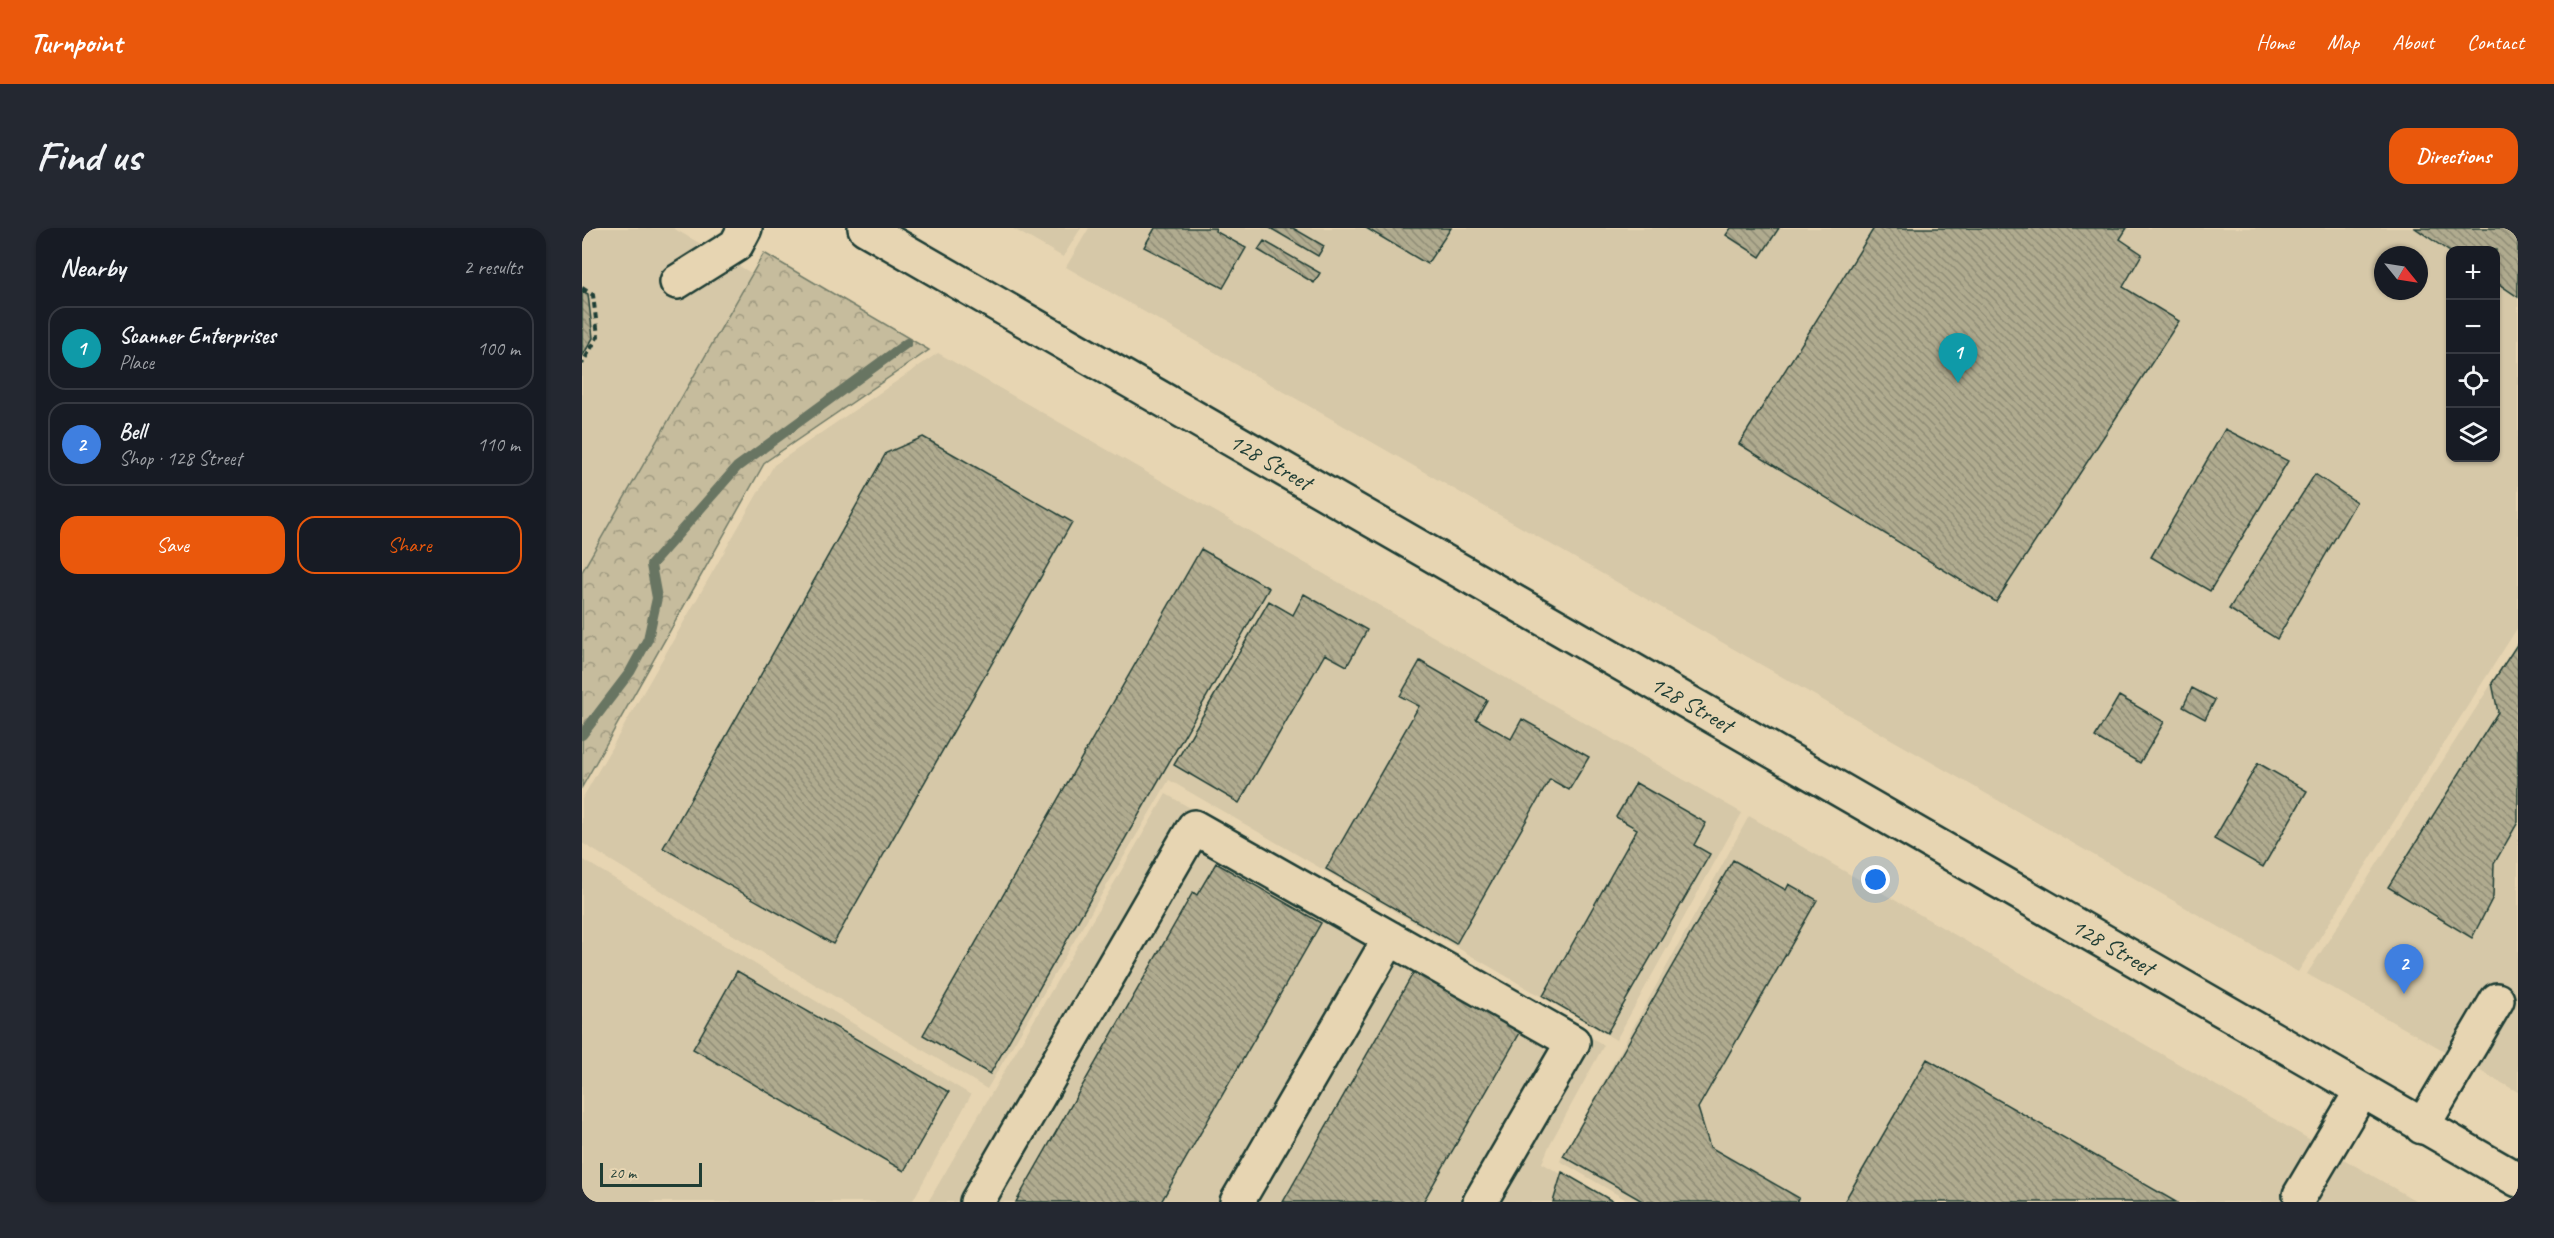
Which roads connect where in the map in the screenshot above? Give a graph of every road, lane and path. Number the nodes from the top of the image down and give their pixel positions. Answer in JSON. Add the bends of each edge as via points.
{"nodes":[{"id":1,"x":745,"y":228,"type":"edge"},
{"id":2,"x":865,"y":228,"type":"edge"},
{"id":3,"x":677,"y":282,"type":"dead end"},
{"id":4,"x":582,"y":288,"type":"edge"},
{"id":5,"x":582,"y":364,"type":"edge"},
{"id":6,"x":1390,"y":938,"type":"junction"},
{"id":7,"x":2497,"y":1000,"type":"dead end"},
{"id":8,"x":2361,"y":1092,"type":"junction"},
{"id":9,"x":2422,"y":1126,"type":"junction"},
{"id":10,"x":2518,"y":1180,"type":"edge"},
{"id":11,"x":2300,"y":1195,"type":"dead end"},
{"id":12,"x":977,"y":1202,"type":"edge"},
{"id":13,"x":1236,"y":1202,"type":"edge"},
{"id":14,"x":1480,"y":1202,"type":"edge"}],
"edges":[{"from":1,"to":3,"type":"main road","via":[[736,245]]},
{"from":2,"to":8,"type":"main road","name":"128 Street"},
{"from":4,"to":5,"type":"path","via":[[593,295],[598,336]]},
{"from":6,"to":12,"type":"main road","via":[[1194,826]]},
{"from":6,"to":13,"type":"main road"},
{"from":6,"to":14,"type":"main road","via":[[1573,1042]]},
{"from":7,"to":9,"type":"main road"},
{"from":8,"to":9,"type":"main road","name":"128 Street"},
{"from":8,"to":11,"type":"main road"},
{"from":9,"to":10,"type":"main road","name":"128 Street"}]}
